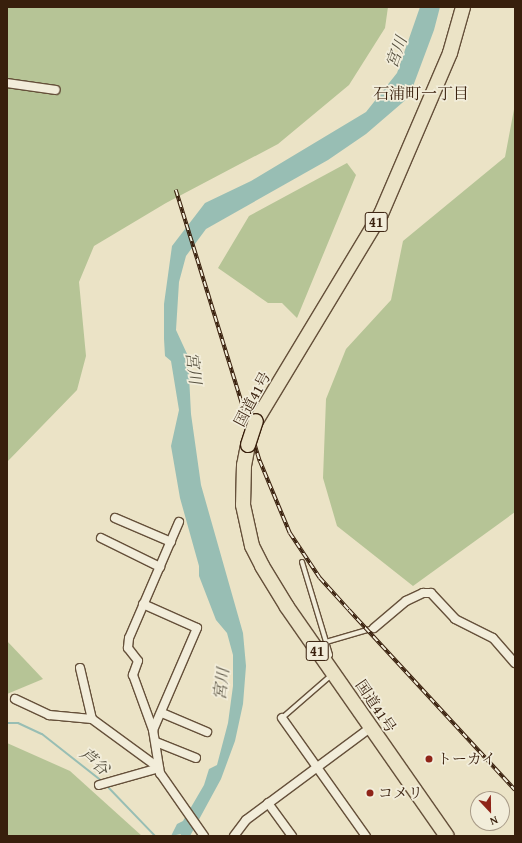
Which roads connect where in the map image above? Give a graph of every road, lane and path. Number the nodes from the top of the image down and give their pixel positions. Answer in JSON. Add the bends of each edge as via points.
{"nodes":[{"id":1,"x":463,"y":7,"type":"edge"},
{"id":2,"x":7,"y":83,"type":"edge"},
{"id":3,"x":56,"y":90,"type":"dead end"},
{"id":4,"x":115,"y":518,"type":"dead end"},
{"id":5,"x":179,"y":522,"type":"dead end"},
{"id":6,"x":101,"y":538,"type":"dead end"},
{"id":7,"x":171,"y":542,"type":"junction"},
{"id":8,"x":302,"y":562,"type":"dead end"},
{"id":9,"x":160,"y":567,"type":"junction"},
{"id":10,"x":143,"y":604,"type":"junction"},
{"id":11,"x":374,"y":628,"type":"joint"},
{"id":12,"x":326,"y":642,"type":"junction"},
{"id":13,"x":326,"y":663,"type":"junction"},
{"id":14,"x":515,"y":663,"type":"edge"},
{"id":15,"x":80,"y":668,"type":"dead end"},
{"id":16,"x":328,"y":678,"type":"dead end"},
{"id":17,"x":15,"y":699,"type":"dead end"},
{"id":18,"x":162,"y":713,"type":"junction"},
{"id":19,"x":282,"y":718,"type":"joint"},
{"id":20,"x":92,"y":719,"type":"junction"},
{"id":21,"x":370,"y":728,"type":"junction"},
{"id":22,"x":153,"y":730,"type":"junction"},
{"id":23,"x":207,"y":732,"type":"dead end"},
{"id":24,"x":156,"y":742,"type":"junction"},
{"id":25,"x":196,"y":758,"type":"dead end"},
{"id":26,"x":317,"y":767,"type":"junction"},
{"id":27,"x":159,"y":768,"type":"junction"},
{"id":28,"x":99,"y":786,"type":"dead end"},
{"id":29,"x":268,"y":803,"type":"junction"},
{"id":30,"x":204,"y":836,"type":"edge"},
{"id":31,"x":234,"y":836,"type":"edge"},
{"id":32,"x":292,"y":836,"type":"edge"},
{"id":33,"x":366,"y":836,"type":"edge"},
{"id":34,"x":447,"y":836,"type":"edge"}],
"edges":[{"from":1,"to":13,"type":"highway","name":"国道41号","number":"41","bridge":true,"via":[[450,53],[381,214],[256,421],[248,445],[244,465],[243,505],[252,546],[273,587]]},
{"from":2,"to":3,"type":"street"},
{"from":4,"to":7,"type":"street"},
{"from":5,"to":7,"type":"street"},
{"from":6,"to":9,"type":"street"},
{"from":7,"to":9,"type":"street"},
{"from":8,"to":12,"type":"lane"},
{"from":9,"to":10,"type":"street"},
{"from":10,"to":18,"type":"street","via":[[197,628]]},
{"from":10,"to":22,"type":"street","via":[[128,638],[128,648],[138,661],[133,675]]},
{"from":11,"to":12,"type":"lane"},
{"from":11,"to":14,"type":"street","via":[[406,601],[423,593],[432,593],[455,619],[492,638]]},
{"from":12,"to":13,"type":"lane","via":[[330,655]]},
{"from":13,"to":21,"type":"highway","name":"国道41号","number":"41"},
{"from":15,"to":20,"type":"street"},
{"from":16,"to":19,"type":"lane"},
{"from":17,"to":20,"type":"street","via":[[49,715]]},
{"from":18,"to":22,"type":"street"},
{"from":18,"to":23,"type":"street"},
{"from":19,"to":26,"type":"street"},
{"from":20,"to":27,"type":"street"},
{"from":21,"to":26,"type":"street"},
{"from":21,"to":34,"type":"highway","name":"国道41号","number":"41"},
{"from":22,"to":24,"type":"street"},
{"from":24,"to":25,"type":"street"},
{"from":24,"to":27,"type":"street"},
{"from":26,"to":29,"type":"street"},
{"from":26,"to":33,"type":"street"},
{"from":27,"to":28,"type":"street"},
{"from":27,"to":30,"type":"street","via":[[175,796]]},
{"from":29,"to":31,"type":"street","via":[[246,820]]},
{"from":29,"to":32,"type":"street"}]}
